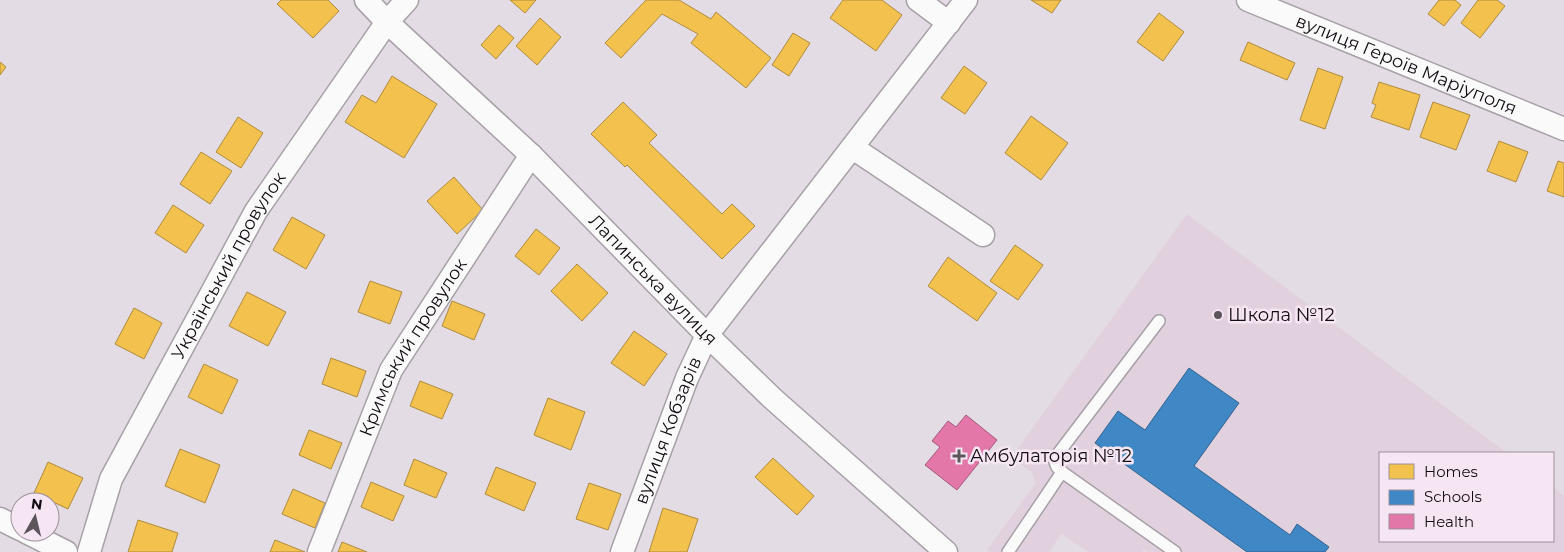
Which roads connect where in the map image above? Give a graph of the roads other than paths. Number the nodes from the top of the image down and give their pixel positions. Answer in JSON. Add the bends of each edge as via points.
{"nodes":[{"id":1,"x":366,"y":0,"type":"edge"},
{"id":2,"x":407,"y":0,"type":"edge"},
{"id":3,"x":918,"y":0,"type":"edge"},
{"id":4,"x":966,"y":0,"type":"edge"},
{"id":5,"x":1248,"y":0,"type":"edge"},
{"id":6,"x":387,"y":22,"type":"junction"},
{"id":7,"x":949,"y":23,"type":"junction"},
{"id":8,"x":1564,"y":129,"type":"edge"},
{"id":9,"x":853,"y":148,"type":"junction"},
{"id":10,"x":531,"y":154,"type":"junction"},
{"id":11,"x":983,"y":235,"type":"dead end"},
{"id":12,"x":1159,"y":321,"type":"dead end"},
{"id":13,"x":707,"y":335,"type":"junction"},
{"id":14,"x":1062,"y":472,"type":"junction"},
{"id":15,"x":46,"y":542,"type":"edge"},
{"id":16,"x":66,"y":552,"type":"edge"},
{"id":17,"x":89,"y":552,"type":"edge"},
{"id":18,"x":320,"y":552,"type":"edge"},
{"id":19,"x":622,"y":552,"type":"edge"},
{"id":20,"x":946,"y":552,"type":"edge"},
{"id":21,"x":1008,"y":552,"type":"edge"},
{"id":22,"x":1174,"y":552,"type":"edge"}],
"edges":[{"from":1,"to":6,"type":"street","name":"Лапинська вулиця"},
{"from":2,"to":6,"type":"street","name":"Український провулок"},
{"from":3,"to":7,"type":"street"},
{"from":4,"to":7,"type":"street","name":"вулиця Кобзарів"},
{"from":5,"to":8,"type":"street","name":"вулиця Героїв Маріуполя"},
{"from":6,"to":10,"type":"street","name":"Лапинська вулиця"},
{"from":6,"to":17,"type":"street","name":"Український провулок","via":[[256,211],[112,479]]},
{"from":7,"to":9,"type":"street","name":"вулиця Кобзарів"},
{"from":9,"to":11,"type":"street"},
{"from":9,"to":13,"type":"street","name":"вулиця Кобзарів"},
{"from":10,"to":13,"type":"street","name":"Лапинська вулиця"},
{"from":10,"to":18,"type":"street","name":"Кримський провулок","via":[[391,370]]},
{"from":12,"to":14,"type":"lane","via":[[1054,459]]},
{"from":13,"to":19,"type":"street","name":"вулиця Кобзарів","via":[[687,378]]},
{"from":13,"to":20,"type":"street","name":"Лапинська вулиця","via":[[772,398]]},
{"from":14,"to":21,"type":"lane"},
{"from":14,"to":22,"type":"lane"},
{"from":15,"to":16,"type":"street"}]}
